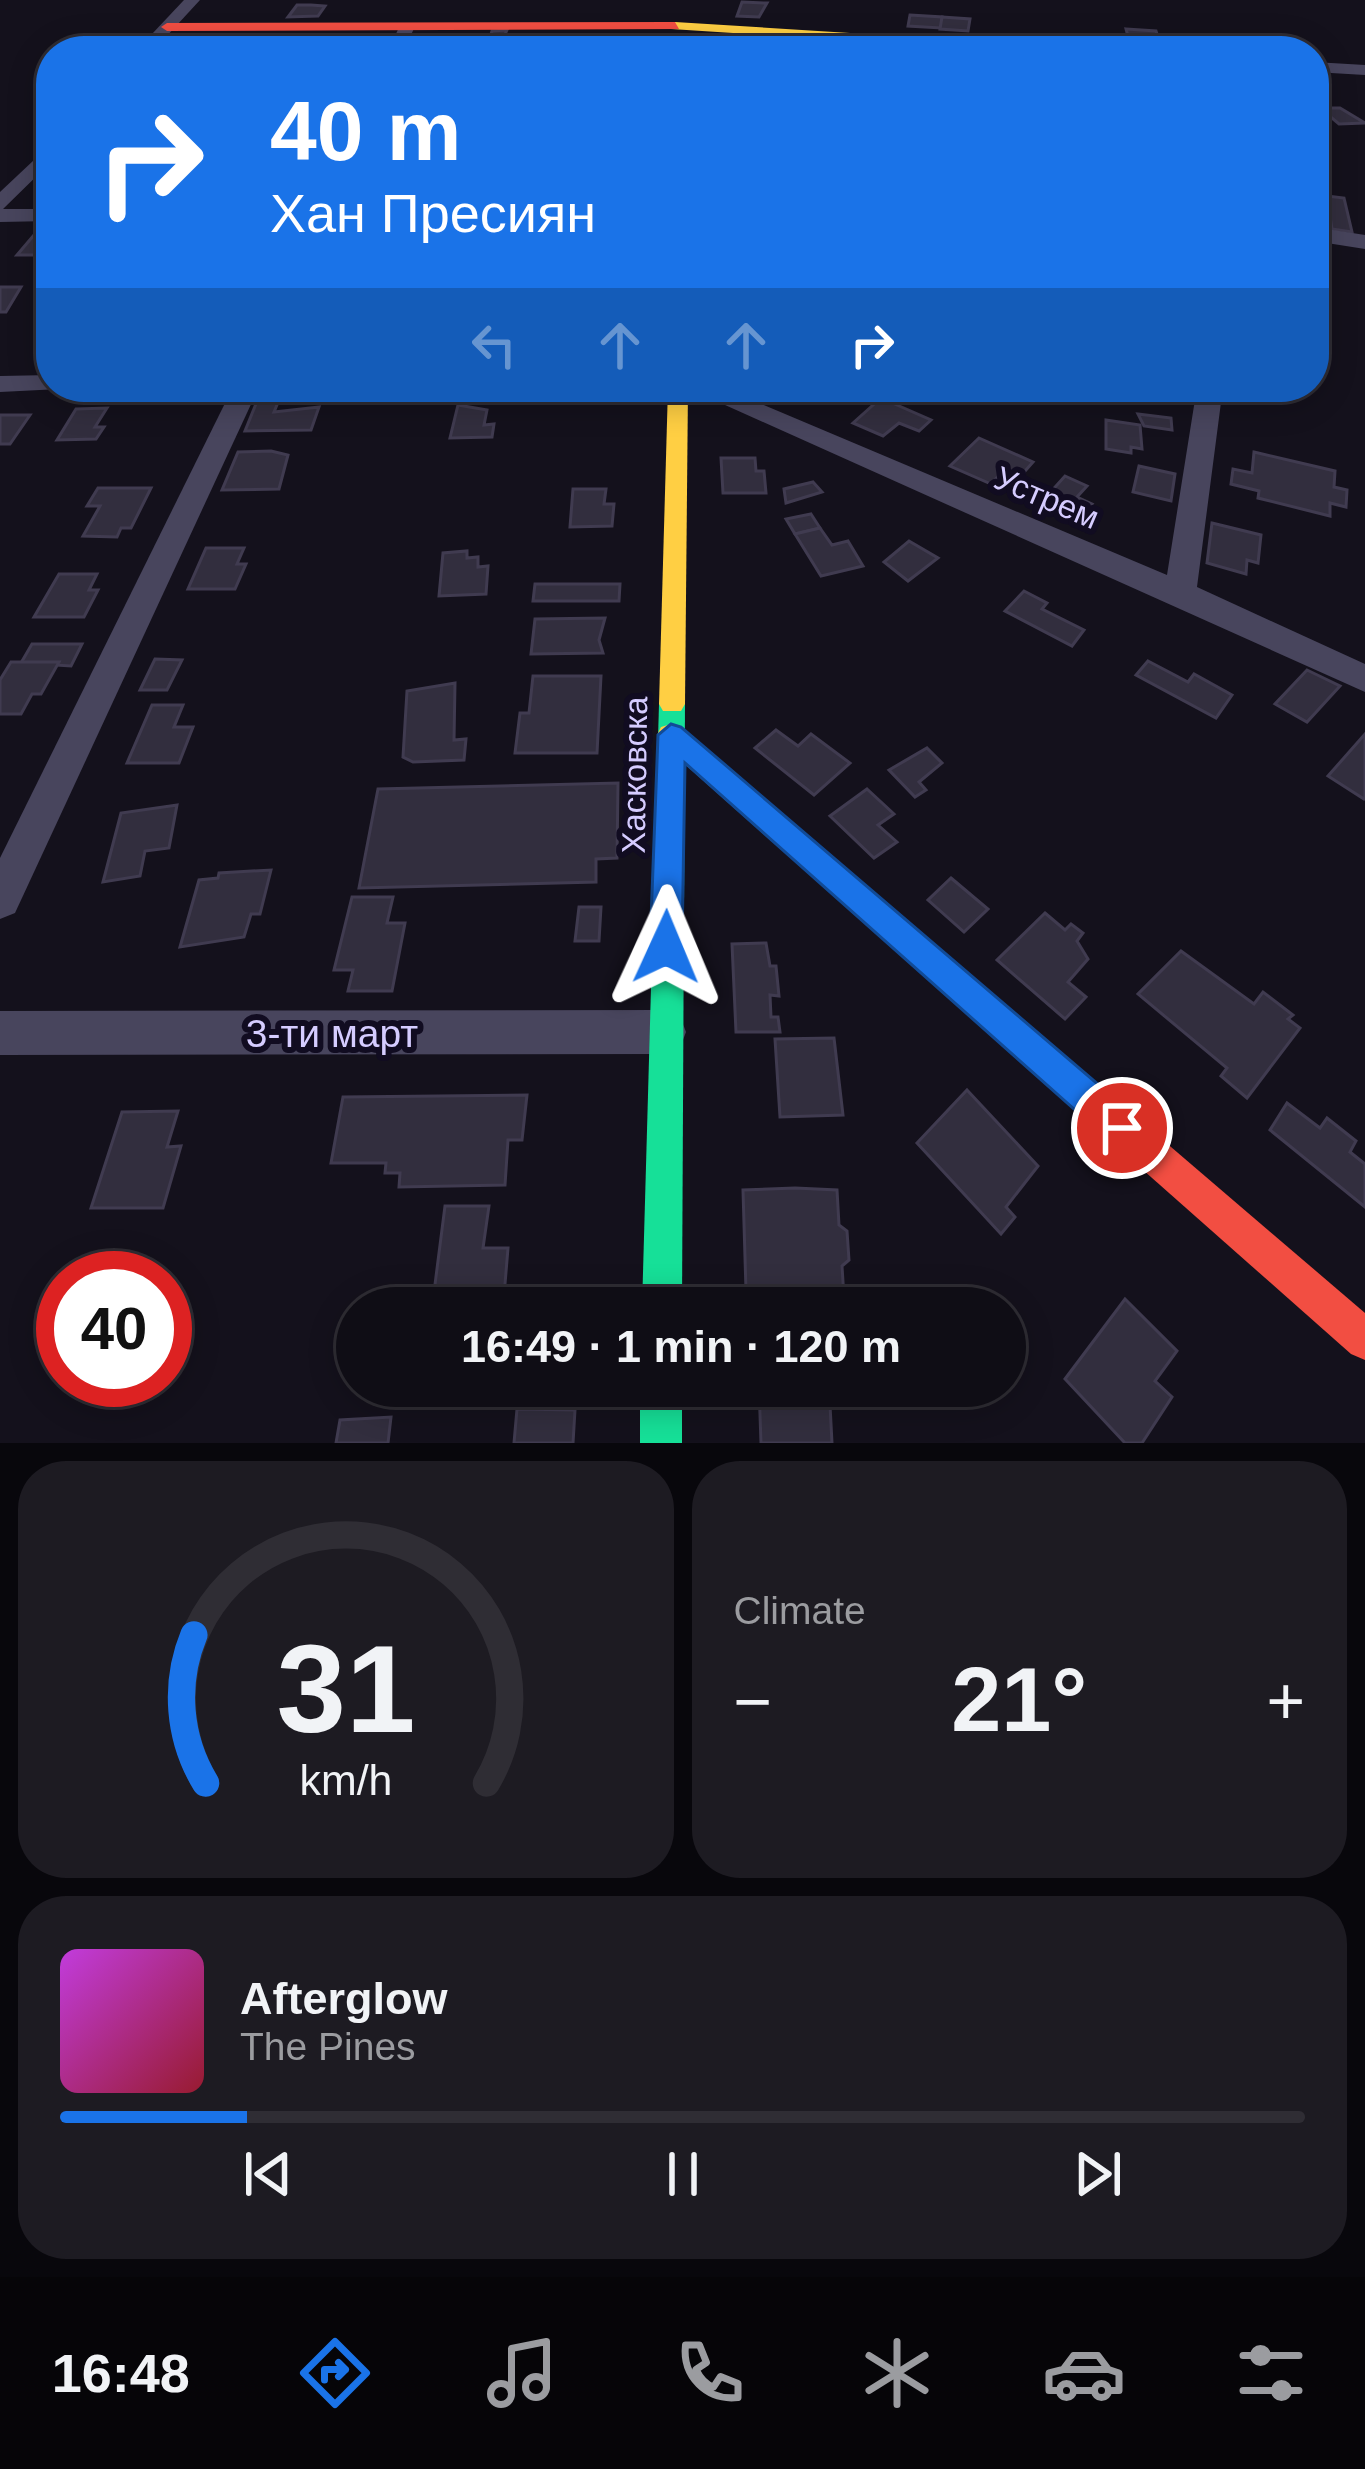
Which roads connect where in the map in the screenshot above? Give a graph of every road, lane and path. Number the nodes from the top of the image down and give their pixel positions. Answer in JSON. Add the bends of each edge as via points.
{"nodes":[{"id":1,"x":192,"y":0,"type":"edge"},
{"id":2,"x":692,"y":26,"type":"edge"},
{"id":3,"x":167,"y":27,"type":"junction"},
{"id":4,"x":158,"y":36,"type":"edge"},
{"id":5,"x":343,"y":36,"type":"edge"},
{"id":6,"x":469,"y":36,"type":"edge"},
{"id":7,"x":844,"y":36,"type":"edge"},
{"id":8,"x":1329,"y":68,"type":"edge"},
{"id":9,"x":1365,"y":70,"type":"edge"},
{"id":10,"x":36,"y":166,"type":"edge"},
{"id":11,"x":0,"y":204,"type":"edge"},
{"id":12,"x":36,"y":215,"type":"edge"},
{"id":13,"x":0,"y":216,"type":"edge"},
{"id":14,"x":1329,"y":236,"type":"edge"},
{"id":15,"x":1365,"y":242,"type":"edge"},
{"id":16,"x":36,"y":383,"type":"edge"},
{"id":17,"x":0,"y":384,"type":"edge"},
{"id":18,"x":239,"y":402,"type":"edge"},
{"id":19,"x":679,"y":402,"type":"edge"},
{"id":20,"x":733,"y":402,"type":"edge"},
{"id":21,"x":1208,"y":402,"type":"edge"},
{"id":22,"x":1180,"y":593,"type":"junction"},
{"id":23,"x":1365,"y":679,"type":"edge"},
{"id":24,"x":671,"y":735,"type":"junction"},
{"id":25,"x":0,"y":900,"type":"edge"},
{"id":26,"x":664,"y":1032,"type":"junction"},
{"id":27,"x":0,"y":1033,"type":"edge"},
{"id":28,"x":662,"y":1287,"type":"edge"},
{"id":29,"x":1365,"y":1340,"type":"edge"},
{"id":30,"x":661,"y":1407,"type":"edge"},
{"id":31,"x":661,"y":1443,"type":"edge"}],
"edges":[{"from":1,"to":3,"type":"street"},
{"from":2,"to":6,"type":"street"},
{"from":2,"to":7,"type":"street"},
{"from":3,"to":4,"type":"street"},
{"from":3,"to":5,"type":"street"},
{"from":8,"to":9,"type":"street"},
{"from":10,"to":11,"type":"street"},
{"from":12,"to":13,"type":"street"},
{"from":14,"to":15,"type":"street"},
{"from":16,"to":17,"type":"street"},
{"from":18,"to":25,"type":"street"},
{"from":19,"to":24,"type":"street","name":"Хасковска"},
{"from":20,"to":22,"type":"street","name":"Устрем"},
{"from":21,"to":22,"type":"street"},
{"from":22,"to":23,"type":"street","name":"Устрем"},
{"from":24,"to":26,"type":"street","name":"Хасковска"},
{"from":24,"to":29,"type":"street"},
{"from":26,"to":27,"type":"street","name":"3-ти март"},
{"from":26,"to":28,"type":"street","name":"Хасковска"},
{"from":30,"to":31,"type":"street"}]}
